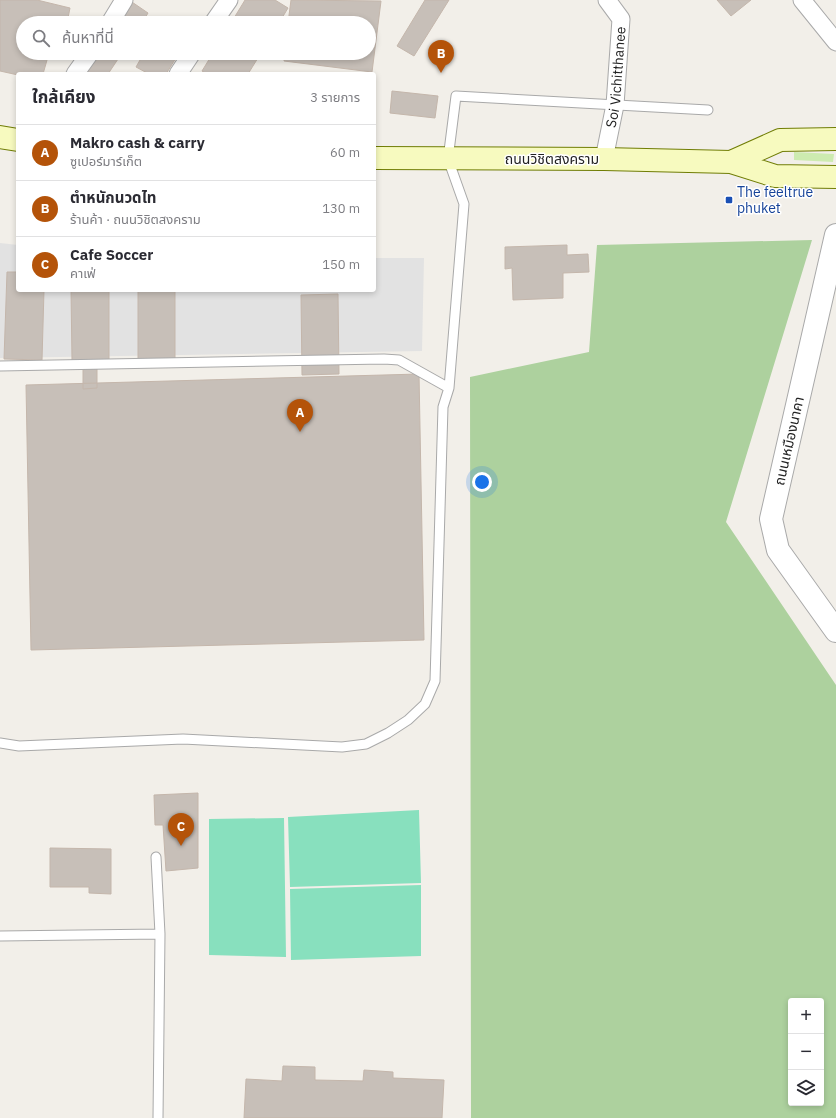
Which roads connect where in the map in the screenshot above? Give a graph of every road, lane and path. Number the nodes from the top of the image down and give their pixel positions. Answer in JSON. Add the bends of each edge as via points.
{"nodes":[{"id":1,"x":124,"y":0,"type":"edge"},
{"id":2,"x":229,"y":0,"type":"edge"},
{"id":3,"x":607,"y":0,"type":"edge"},
{"id":4,"x":802,"y":0,"type":"edge"},
{"id":5,"x":114,"y":16,"type":"edge"},
{"id":6,"x":218,"y":16,"type":"edge"},
{"id":7,"x":836,"y":42,"type":"edge"},
{"id":8,"x":85,"y":60,"type":"edge"},
{"id":9,"x":187,"y":60,"type":"edge"},
{"id":10,"x":76,"y":72,"type":"edge"},
{"id":11,"x":179,"y":72,"type":"edge"},
{"id":12,"x":615,"y":106,"type":"junction"},
{"id":13,"x":708,"y":110,"type":"dead end"},
{"id":14,"x":0,"y":137,"type":"edge"},
{"id":15,"x":836,"y":139,"type":"edge"},
{"id":16,"x":16,"y":140,"type":"edge"},
{"id":17,"x":376,"y":158,"type":"edge"},
{"id":18,"x":448,"y":159,"type":"junction"},
{"id":19,"x":604,"y":159,"type":"junction"},
{"id":20,"x":731,"y":162,"type":"junction"},
{"id":21,"x":836,"y":177,"type":"edge"},
{"id":22,"x":836,"y":235,"type":"edge"},
{"id":23,"x":0,"y":366,"type":"edge"},
{"id":24,"x":449,"y":388,"type":"junction"},
{"id":25,"x":836,"y":631,"type":"edge"},
{"id":26,"x":0,"y":743,"type":"edge"},
{"id":27,"x":156,"y":857,"type":"dead end"},
{"id":28,"x":160,"y":934,"type":"junction"},
{"id":29,"x":0,"y":936,"type":"edge"},
{"id":30,"x":158,"y":1118,"type":"edge"}],
"edges":[{"from":1,"to":5,"type":"street"},
{"from":2,"to":6,"type":"street"},
{"from":3,"to":12,"type":"street","name":"Soi Vichitthanee","via":[[621,19]]},
{"from":4,"to":7,"type":"street"},
{"from":8,"to":10,"type":"street"},
{"from":9,"to":11,"type":"street"},
{"from":12,"to":13,"type":"lane"},
{"from":12,"to":18,"type":"lane","via":[[456,96]]},
{"from":12,"to":19,"type":"street","name":"Soi Vichitthanee"},
{"from":14,"to":16,"type":"main road"},
{"from":15,"to":20,"type":"main road","name":"ถนนวิชิตสงคราม","via":[[780,140]]},
{"from":17,"to":18,"type":"main road","name":"ถนนวิชิตสงคราม"},
{"from":18,"to":19,"type":"main road","name":"ถนนวิชิตสงคราม"},
{"from":18,"to":24,"type":"lane","via":[[464,204]]},
{"from":19,"to":20,"type":"main road","name":"ถนนวิชิตสงคราม"},
{"from":20,"to":21,"type":"main road","name":"ถนนวิชิตสงคราม","via":[[775,176]]},
{"from":22,"to":25,"type":"street","name":"ถนนเหมืองนาคา","via":[[771,519],[778,550]]},
{"from":23,"to":24,"type":"lane","via":[[384,359],[400,360]]},
{"from":24,"to":26,"type":"lane","via":[[443,407],[435,681],[425,704],[408,720],[366,744],[342,747],[183,739],[19,746]]},
{"from":27,"to":28,"type":"lane"},
{"from":28,"to":29,"type":"lane"},
{"from":28,"to":30,"type":"lane"}]}
